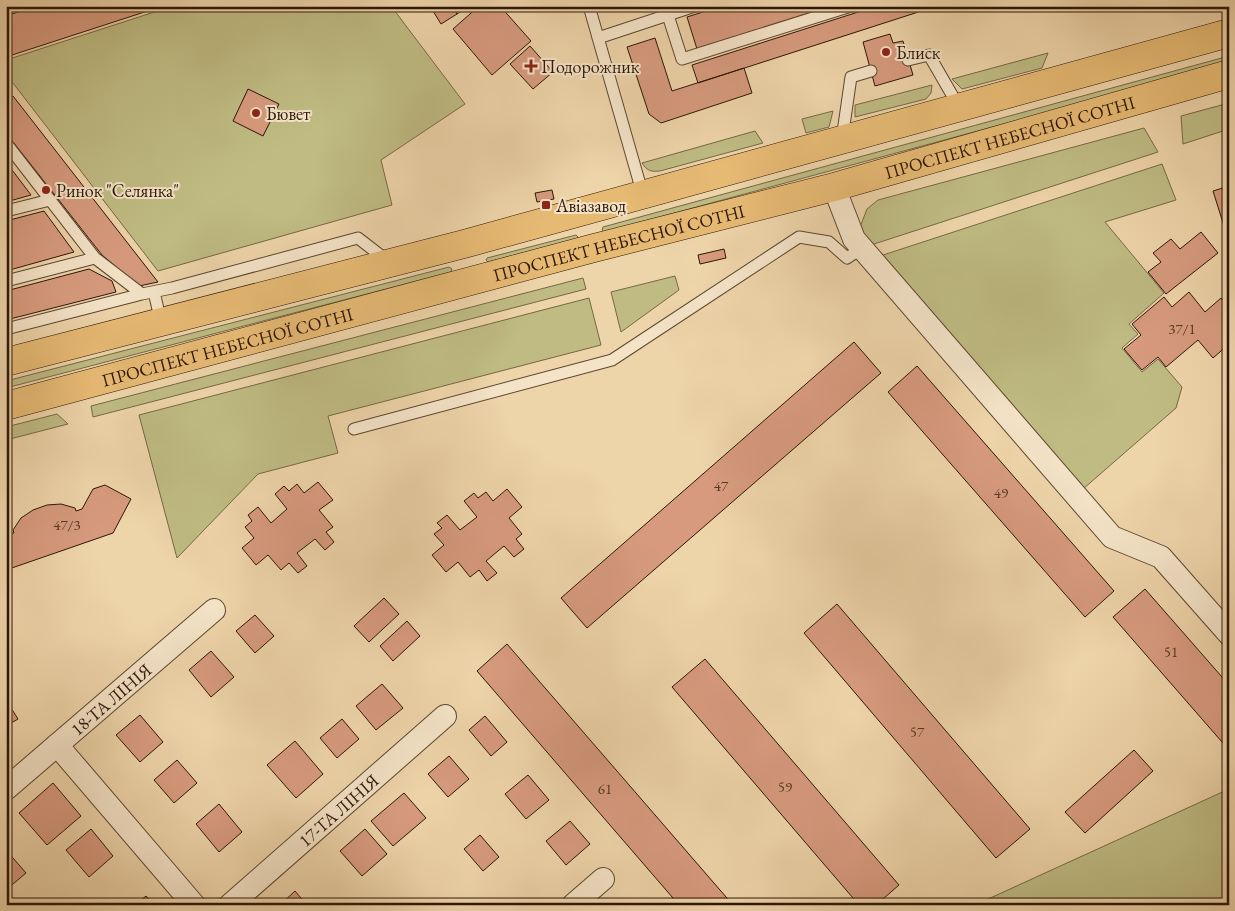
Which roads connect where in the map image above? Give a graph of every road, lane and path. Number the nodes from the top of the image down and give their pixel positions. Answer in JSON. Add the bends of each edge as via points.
{"nodes":[{"id":1,"x":589,"y":6,"type":"edge"},
{"id":2,"x":695,"y":6,"type":"edge"},
{"id":3,"x":851,"y":6,"type":"edge"},
{"id":4,"x":666,"y":11,"type":"edge"},
{"id":5,"x":1229,"y":33,"type":"edge"},
{"id":6,"x":598,"y":38,"type":"junction"},
{"id":7,"x":908,"y":60,"type":"dead end"},
{"id":8,"x":871,"y":71,"type":"dead end"},
{"id":9,"x":1229,"y":74,"type":"edge"},
{"id":10,"x":960,"y":107,"type":"junction"},
{"id":11,"x":842,"y":140,"type":"junction"},
{"id":12,"x":6,"y":143,"type":"edge"},
{"id":13,"x":834,"y":187,"type":"junction"},
{"id":14,"x":643,"y":195,"type":"junction"},
{"id":15,"x":50,"y":200,"type":"junction"},
{"id":16,"x":6,"y":211,"type":"edge"},
{"id":17,"x":464,"y":244,"type":"junction"},
{"id":18,"x":862,"y":248,"type":"junction"},
{"id":19,"x":95,"y":258,"type":"junction"},
{"id":20,"x":390,"y":263,"type":"junction"},
{"id":21,"x":6,"y":281,"type":"edge"},
{"id":22,"x":473,"y":281,"type":"junction"},
{"id":23,"x":148,"y":293,"type":"junction"},
{"id":24,"x":161,"y":322,"type":"junction"},
{"id":25,"x":6,"y":329,"type":"edge"},
{"id":26,"x":6,"y":362,"type":"edge"},
{"id":27,"x":6,"y":406,"type":"edge"},
{"id":28,"x":354,"y":428,"type":"dead end"},
{"id":29,"x":214,"y":610,"type":"dead end"},
{"id":30,"x":1229,"y":634,"type":"edge"},
{"id":31,"x":445,"y":716,"type":"dead end"},
{"id":32,"x":57,"y":745,"type":"junction"},
{"id":33,"x":6,"y":789,"type":"edge"},
{"id":34,"x":603,"y":878,"type":"dead end"},
{"id":35,"x":194,"y":905,"type":"edge"},
{"id":36,"x":230,"y":905,"type":"edge"},
{"id":37,"x":573,"y":905,"type":"edge"}],
"edges":[{"from":1,"to":6,"type":"lane"},
{"from":2,"to":4,"type":"lane"},
{"from":3,"to":4,"type":"lane","via":[[682,59]]},
{"from":4,"to":6,"type":"lane"},
{"from":5,"to":10,"type":"main road"},
{"from":6,"to":14,"type":"lane"},
{"from":7,"to":10,"type":"lane","via":[[929,54]]},
{"from":8,"to":11,"type":"lane","via":[[850,77]]},
{"from":9,"to":13,"type":"main road","name":"ПРОСПЕКТ НЕБЕСНОЇ СОТНІ"},
{"from":10,"to":11,"type":"main road"},
{"from":11,"to":14,"type":"main road"},
{"from":12,"to":15,"type":"lane"},
{"from":13,"to":18,"type":"street","via":[[854,239]]},
{"from":13,"to":22,"type":"main road","name":"ПРОСПЕКТ НЕБЕСНОЇ СОТНІ"},
{"from":14,"to":17,"type":"main road"},
{"from":15,"to":16,"type":"lane"},
{"from":15,"to":19,"type":"lane"},
{"from":17,"to":20,"type":"main road"},
{"from":17,"to":22,"type":"main road"},
{"from":18,"to":28,"type":"lane","via":[[847,258],[830,242],[798,237],[612,360]]},
{"from":18,"to":30,"type":"street","via":[[1112,537],[1161,557]]},
{"from":19,"to":21,"type":"lane"},
{"from":19,"to":23,"type":"lane"},
{"from":20,"to":23,"type":"lane","via":[[358,238]]},
{"from":20,"to":24,"type":"main road"},
{"from":22,"to":27,"type":"main road","name":"ПРОСПЕКТ НЕБЕСНОЇ СОТНІ"},
{"from":23,"to":24,"type":"lane"},
{"from":23,"to":25,"type":"lane"},
{"from":24,"to":26,"type":"main road"},
{"from":29,"to":32,"type":"street","name":"18-ТА ЛІНІЯ"},
{"from":31,"to":36,"type":"street","name":"17-ТА ЛІНІЯ"},
{"from":32,"to":33,"type":"street","name":"18-ТА ЛІНІЯ"},
{"from":32,"to":35,"type":"street"},
{"from":34,"to":37,"type":"street"}]}
